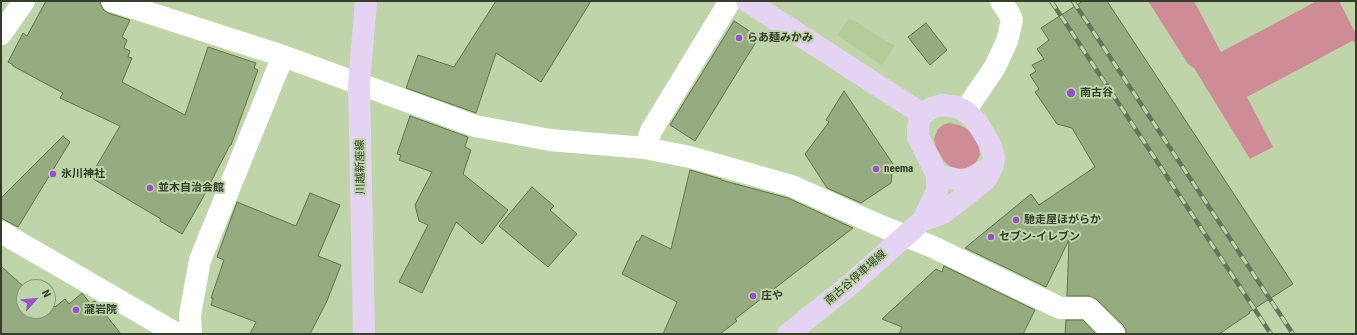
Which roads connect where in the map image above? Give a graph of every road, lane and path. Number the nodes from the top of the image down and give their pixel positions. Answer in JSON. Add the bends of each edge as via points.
{"nodes":[{"id":1,"x":24,"y":1,"type":"edge"},
{"id":2,"x":112,"y":1,"type":"edge"},
{"id":3,"x":366,"y":1,"type":"edge"},
{"id":4,"x":730,"y":1,"type":"edge"},
{"id":5,"x":747,"y":1,"type":"edge"},
{"id":6,"x":1001,"y":1,"type":"edge"},
{"id":7,"x":1,"y":34,"type":"edge"},
{"id":8,"x":283,"y":56,"type":"junction"},
{"id":9,"x":359,"y":84,"type":"junction"},
{"id":10,"x":965,"y":111,"type":"junction"},
{"id":11,"x":922,"y":114,"type":"junction"},
{"id":12,"x":645,"y":148,"type":"junction"},
{"id":13,"x":993,"y":166,"type":"junction"},
{"id":14,"x":937,"y":175,"type":"junction"},
{"id":15,"x":923,"y":220,"type":"junction"},
{"id":16,"x":1,"y":232,"type":"edge"},
{"id":17,"x":906,"y":235,"type":"junction"},
{"id":18,"x":177,"y":334,"type":"edge"},
{"id":19,"x":191,"y":334,"type":"edge"},
{"id":20,"x":364,"y":334,"type":"edge"},
{"id":21,"x":788,"y":334,"type":"edge"},
{"id":22,"x":1114,"y":334,"type":"edge"}],
"edges":[{"from":1,"to":7,"type":"street"},
{"from":2,"to":8,"type":"street"},
{"from":3,"to":9,"type":"street","name":"川越新座線"},
{"from":4,"to":12,"type":"street","via":[[651,131]]},
{"from":5,"to":11,"type":"street"},
{"from":6,"to":10,"type":"street","via":[[1012,20],[1007,40],[995,66]]},
{"from":8,"to":9,"type":"street"},
{"from":8,"to":19,"type":"street","via":[[200,260],[190,315]]},
{"from":9,"to":12,"type":"street","via":[[475,126],[550,140]]},
{"from":9,"to":20,"type":"street","name":"川越新座線"},
{"from":10,"to":11,"type":"street","via":[[942,105]]},
{"from":10,"to":13,"type":"street","via":[[977,122],[990,144],[994,157]]},
{"from":11,"to":14,"type":"street","via":[[918,137]]},
{"from":12,"to":17,"type":"street","via":[[792,186]]},
{"from":13,"to":14,"type":"street","via":[[969,179],[959,180]]},
{"from":13,"to":15,"type":"street","via":[[985,180],[943,213]]},
{"from":14,"to":15,"type":"street","via":[[937,191]]},
{"from":15,"to":17,"type":"street","name":"南古谷停車場線"},
{"from":16,"to":18,"type":"street"},
{"from":17,"to":21,"type":"street","name":"南古谷停車場線","via":[[851,284]]},
{"from":17,"to":22,"type":"street","via":[[1060,308],[1088,308]]}]}
